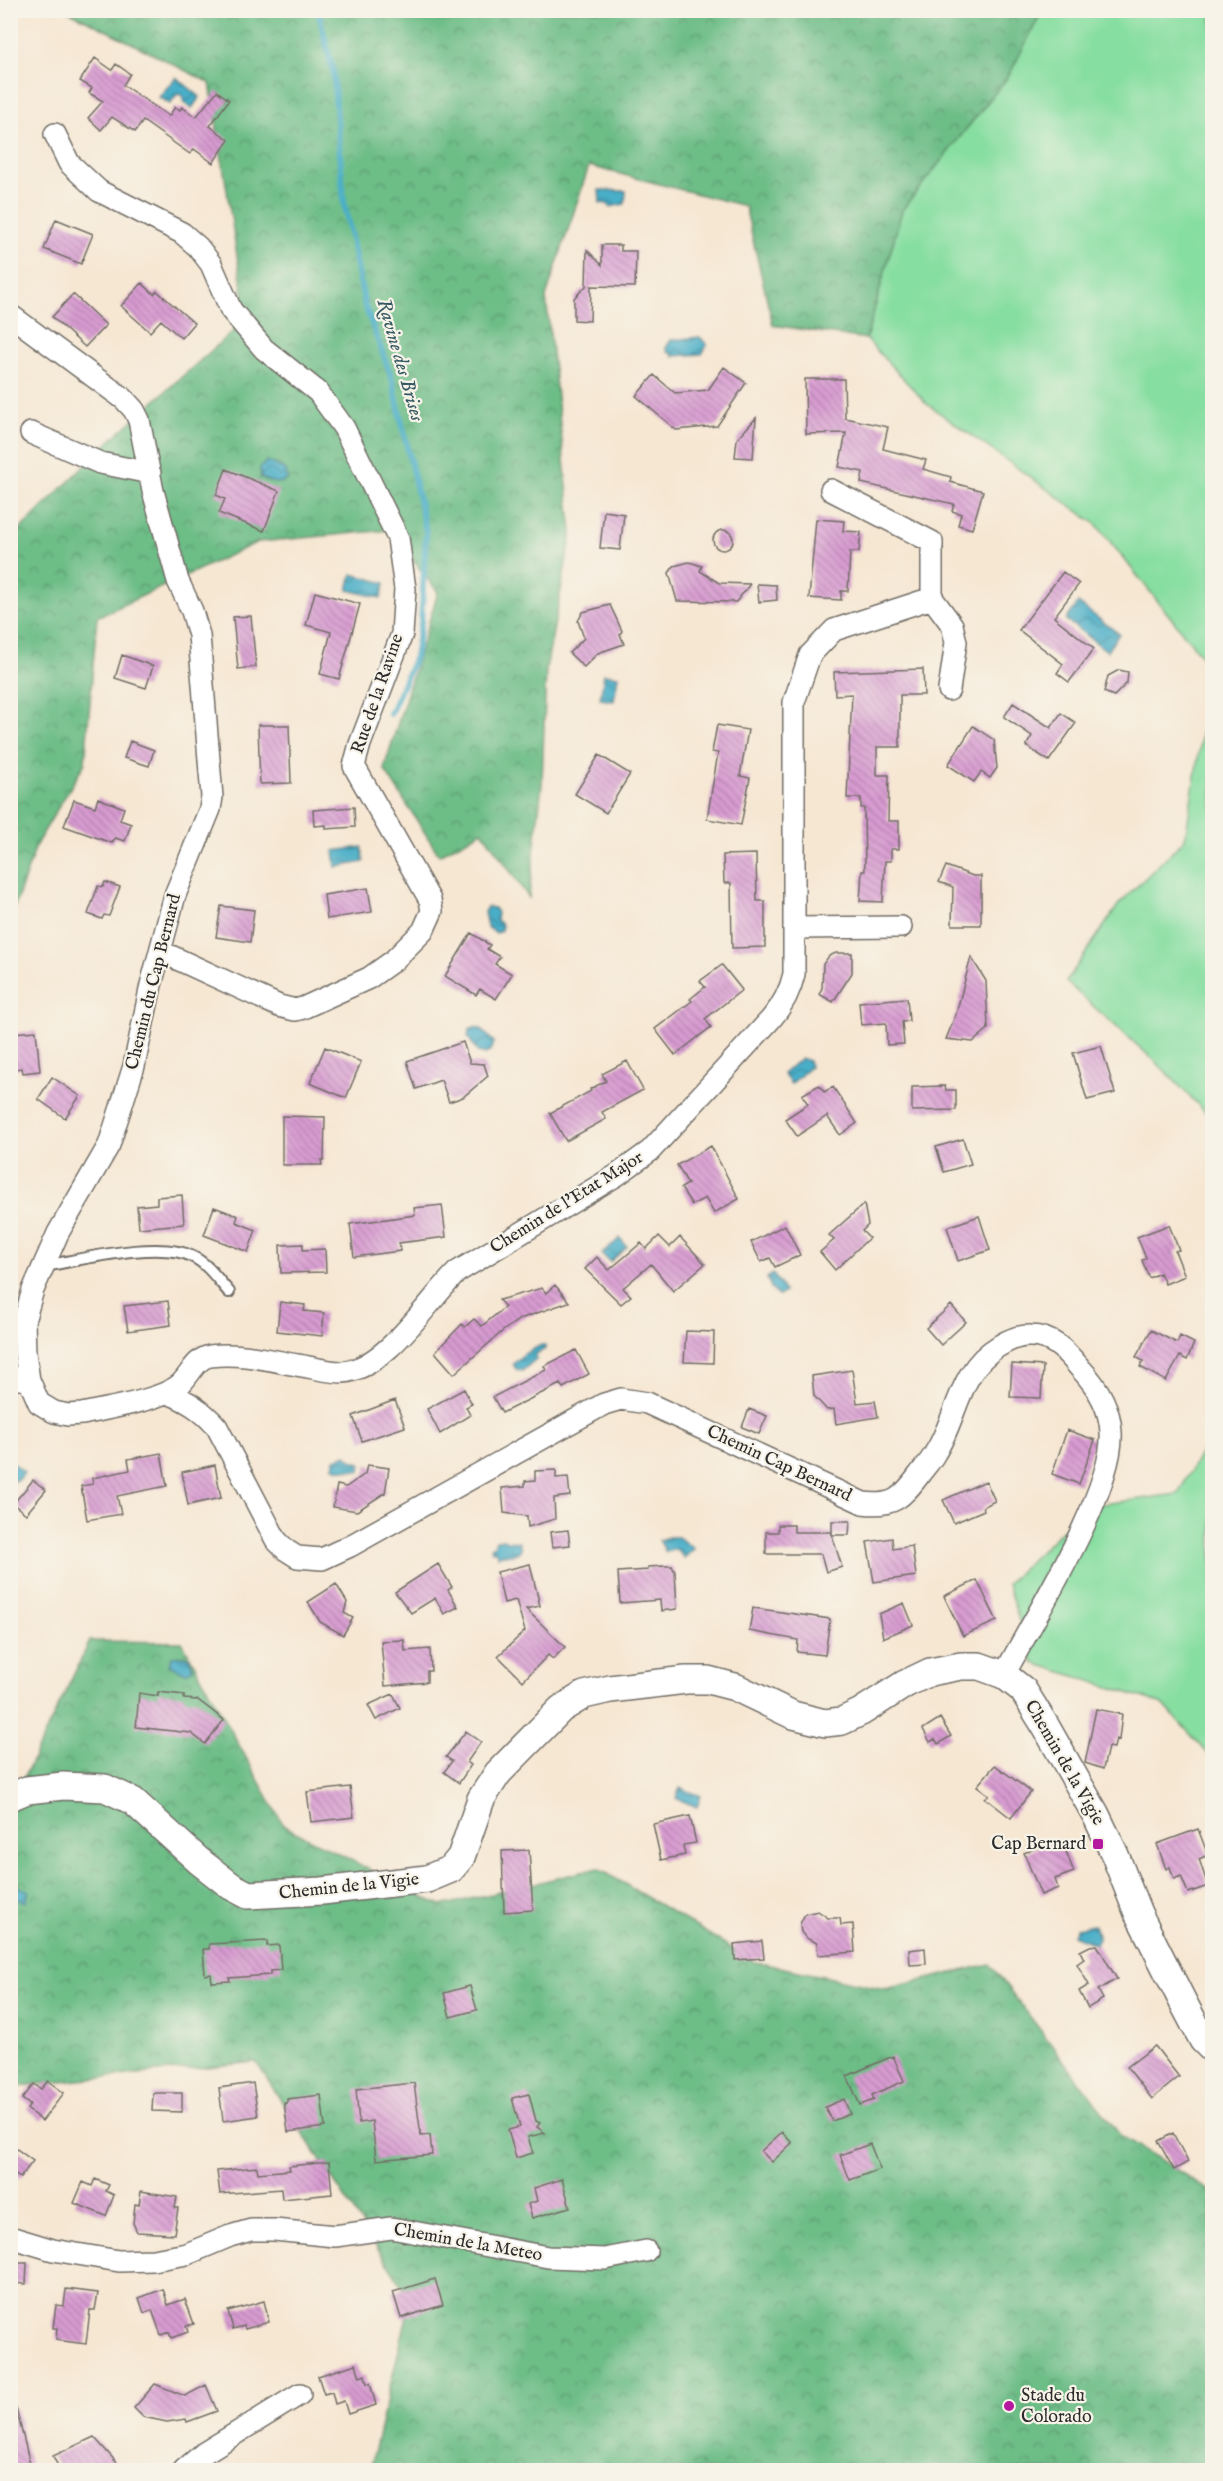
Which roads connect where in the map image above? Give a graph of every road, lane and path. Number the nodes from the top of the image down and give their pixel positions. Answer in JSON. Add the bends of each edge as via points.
{"nodes":[{"id":1,"x":55,"y":134,"type":"dead end"},
{"id":2,"x":10,"y":315,"type":"edge"},
{"id":3,"x":30,"y":434,"type":"dead end"},
{"id":4,"x":150,"y":473,"type":"junction"},
{"id":5,"x":831,"y":490,"type":"dead end"},
{"id":6,"x":932,"y":598,"type":"junction"},
{"id":7,"x":949,"y":690,"type":"dead end"},
{"id":8,"x":901,"y":927,"type":"dead end"},
{"id":9,"x":795,"y":928,"type":"junction"},
{"id":10,"x":160,"y":951,"type":"junction"},
{"id":11,"x":43,"y":1266,"type":"junction"},
{"id":12,"x":229,"y":1292,"type":"dead end"},
{"id":13,"x":20,"y":1379,"type":"edge"},
{"id":14,"x":168,"y":1393,"type":"junction"},
{"id":15,"x":82,"y":1414,"type":"joint"},
{"id":16,"x":1004,"y":1675,"type":"junction"},
{"id":17,"x":10,"y":1797,"type":"edge"},
{"id":18,"x":1212,"y":2049,"type":"edge"},
{"id":19,"x":10,"y":2237,"type":"edge"},
{"id":20,"x":646,"y":2251,"type":"dead end"},
{"id":21,"x":300,"y":2394,"type":"dead end"},
{"id":22,"x":184,"y":2470,"type":"edge"}],
"edges":[{"from":1,"to":10,"type":"street","name":"Rue de la Ravine","via":[[69,163],[99,191],[182,233],[198,247],[211,264],[231,310],[264,349],[318,392],[344,428],[398,538],[405,590],[402,634],[354,766],[430,900],[432,911],[423,931],[369,978],[295,1010]]},
{"from":2,"to":4,"type":"street","name":"Chemin du Cap Bernard","via":[[134,410]]},
{"from":3,"to":4,"type":"street","via":[[100,463]]},
{"from":4,"to":10,"type":"street","name":"Chemin du Cap Bernard","via":[[178,581],[199,635],[212,797],[175,895]]},
{"from":5,"to":6,"type":"street","via":[[932,542]]},
{"from":6,"to":7,"type":"street","via":[[952,625],[956,642]]},
{"from":6,"to":9,"type":"street","name":"Chemin de l'Etat Major","via":[[834,630],[810,655],[794,702]]},
{"from":8,"to":9,"type":"street"},
{"from":9,"to":14,"type":"street","name":"Chemin de l'Etat Major","via":[[794,974],[782,1005],[650,1151],[457,1272],[373,1361],[344,1372],[260,1358],[208,1356]]},
{"from":10,"to":11,"type":"street","name":"Chemin du Cap Bernard","via":[[134,1066],[109,1145]]},
{"from":11,"to":12,"type":"lane","via":[[120,1253],[175,1251],[201,1262]]},
{"from":11,"to":13,"type":"street","name":"Chemin du Cap Bernard","via":[[24,1321],[25,1353]]},
{"from":13,"to":15,"type":"street","name":"Chemin du Cap Bernard","via":[[39,1404],[54,1412]]},
{"from":14,"to":15,"type":"street","name":"Chemin de l'Etat Major"},
{"from":14,"to":16,"type":"street","name":"Chemin Cap Bernard","via":[[189,1402],[216,1427],[276,1540],[297,1557],[322,1559],[604,1404],[621,1399],[647,1403],[863,1503],[887,1504],[907,1491],[936,1452],[963,1385],[989,1352],[1028,1336],[1052,1341],[1101,1396],[1110,1422],[1110,1454],[1077,1539]]},
{"from":16,"to":17,"type":"street","name":"Chemin de la Vigie","via":[[980,1666],[930,1672],[861,1713],[825,1723],[794,1715],[735,1687],[708,1680],[584,1695],[561,1709],[488,1786],[461,1857],[451,1869],[415,1880],[248,1895],[199,1861],[134,1801],[105,1788],[63,1786],[27,1790]]},
{"from":16,"to":18,"type":"street","name":"Chemin de la Vigie","via":[[1023,1690],[1091,1806],[1138,1913],[1198,2031]]},
{"from":19,"to":20,"type":"street","name":"Chemin de la Meteo","via":[[53,2250],[119,2261],[187,2253],[251,2230],[335,2236],[391,2228],[548,2257],[605,2259]]},
{"from":21,"to":22,"type":"street","via":[[204,2453]]}]}
